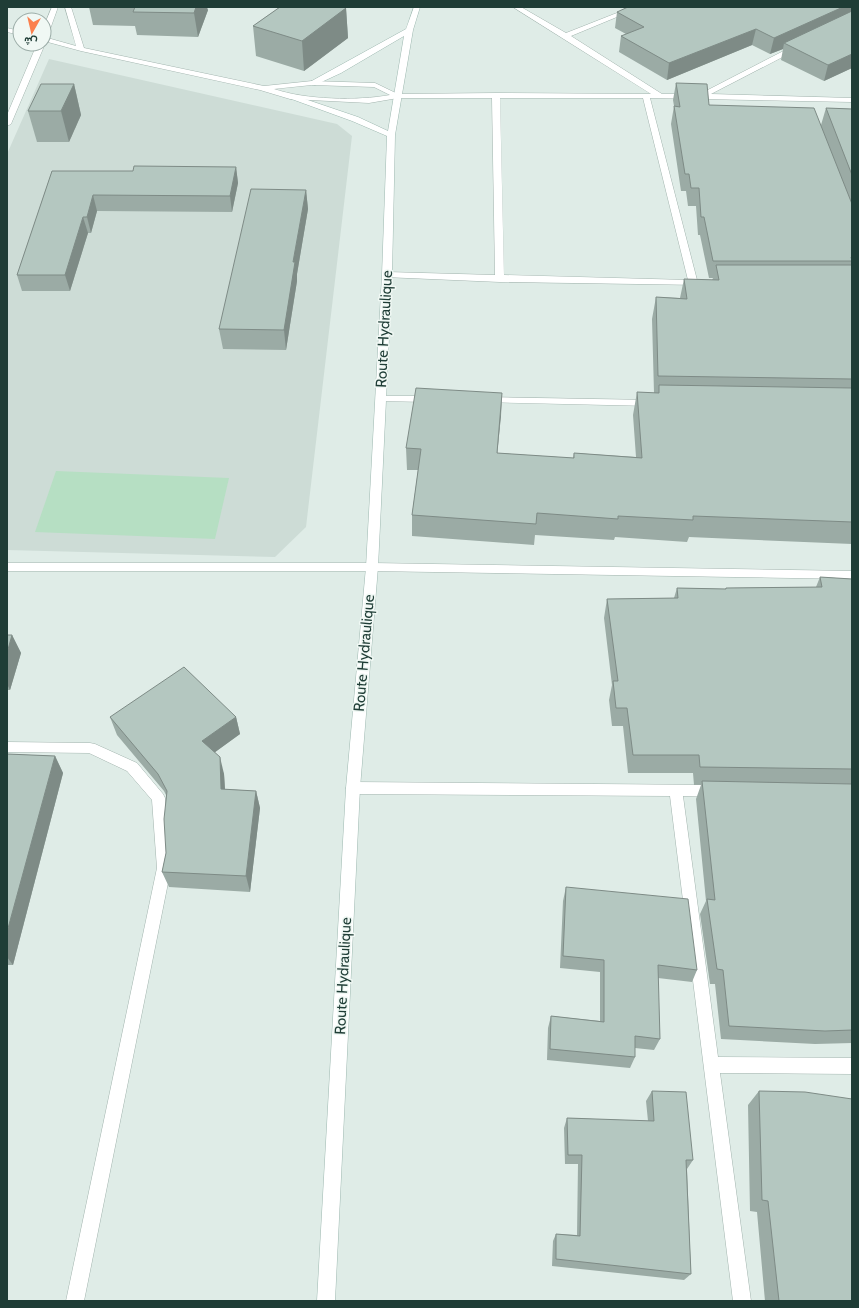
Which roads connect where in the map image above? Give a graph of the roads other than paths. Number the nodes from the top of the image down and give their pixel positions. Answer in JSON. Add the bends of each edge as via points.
{"nodes":[{"id":1,"x":68,"y":7,"type":"edge"},
{"id":2,"x":417,"y":7,"type":"edge"},
{"id":3,"x":516,"y":7,"type":"edge"},
{"id":4,"x":638,"y":7,"type":"edge"},
{"id":5,"x":409,"y":30,"type":"junction"},
{"id":6,"x":566,"y":36,"type":"junction"},
{"id":7,"x":52,"y":41,"type":"edge"},
{"id":8,"x":805,"y":42,"type":"edge"},
{"id":9,"x":81,"y":49,"type":"junction"},
{"id":10,"x":38,"y":52,"type":"edge"},
{"id":11,"x":312,"y":83,"type":"junction"},
{"id":12,"x":262,"y":88,"type":"junction"},
{"id":13,"x":496,"y":95,"type":"junction"},
{"id":14,"x":398,"y":96,"type":"junction"},
{"id":15,"x":646,"y":96,"type":"junction"},
{"id":16,"x":660,"y":96,"type":"junction"},
{"id":17,"x":701,"y":96,"type":"junction"},
{"id":18,"x":290,"y":97,"type":"junction"},
{"id":19,"x":852,"y":100,"type":"edge"},
{"id":20,"x":7,"y":124,"type":"edge"},
{"id":21,"x":391,"y":135,"type":"junction"},
{"id":22,"x":386,"y":275,"type":"junction"},
{"id":23,"x":500,"y":279,"type":"junction"},
{"id":24,"x":693,"y":283,"type":"junction"},
{"id":25,"x":709,"y":283,"type":"edge"},
{"id":26,"x":381,"y":399,"type":"junction"},
{"id":27,"x":436,"y":400,"type":"edge"},
{"id":28,"x":476,"y":400,"type":"edge"},
{"id":29,"x":660,"y":403,"type":"edge"},
{"id":30,"x":7,"y":567,"type":"edge"},
{"id":31,"x":372,"y":567,"type":"junction"},
{"id":32,"x":852,"y":575,"type":"edge"},
{"id":33,"x":7,"y":747,"type":"edge"},
{"id":34,"x":353,"y":788,"type":"junction"},
{"id":35,"x":676,"y":790,"type":"junction"},
{"id":36,"x":724,"y":792,"type":"edge"},
{"id":37,"x":712,"y":1065,"type":"junction"},
{"id":38,"x":852,"y":1066,"type":"edge"},
{"id":39,"x":75,"y":1301,"type":"edge"},
{"id":40,"x":326,"y":1301,"type":"edge"},
{"id":41,"x":742,"y":1301,"type":"edge"}],
"edges":[{"from":1,"to":9,"type":"street"},
{"from":2,"to":5,"type":"street","name":"Route Hydraulique"},
{"from":3,"to":6,"type":"street"},
{"from":4,"to":6,"type":"street"},
{"from":5,"to":11,"type":"street"},
{"from":5,"to":14,"type":"street","name":"Route Hydraulique"},
{"from":6,"to":16,"type":"street"},
{"from":7,"to":9,"type":"street"},
{"from":8,"to":17,"type":"street"},
{"from":9,"to":12,"type":"street"},
{"from":10,"to":20,"type":"street"},
{"from":11,"to":12,"type":"street"},
{"from":11,"to":14,"type":"street","via":[[375,85]]},
{"from":12,"to":18,"type":"street"},
{"from":13,"to":14,"type":"street"},
{"from":13,"to":15,"type":"street"},
{"from":13,"to":23,"type":"street"},
{"from":14,"to":18,"type":"street","via":[[369,101]]},
{"from":14,"to":21,"type":"street","name":"Route Hydraulique"},
{"from":15,"to":16,"type":"street"},
{"from":15,"to":24,"type":"street"},
{"from":16,"to":17,"type":"street"},
{"from":17,"to":19,"type":"street","via":[[806,101]]},
{"from":18,"to":21,"type":"street","via":[[355,119]]},
{"from":21,"to":22,"type":"street","name":"Route Hydraulique"},
{"from":22,"to":23,"type":"street"},
{"from":22,"to":26,"type":"street","name":"Route Hydraulique"},
{"from":23,"to":24,"type":"street"},
{"from":24,"to":25,"type":"street"},
{"from":26,"to":27,"type":"street"},
{"from":26,"to":31,"type":"street","name":"Route Hydraulique"},
{"from":28,"to":29,"type":"street"},
{"from":30,"to":31,"type":"street"},
{"from":31,"to":32,"type":"street"},
{"from":31,"to":34,"type":"street","name":"Route Hydraulique"},
{"from":33,"to":39,"type":"street","via":[[90,748],[132,767],[158,798],[164,868]]},
{"from":34,"to":35,"type":"street"},
{"from":34,"to":40,"type":"street","name":"Route Hydraulique"},
{"from":35,"to":36,"type":"street"},
{"from":35,"to":37,"type":"street"},
{"from":37,"to":38,"type":"street"},
{"from":37,"to":41,"type":"street"}]}
